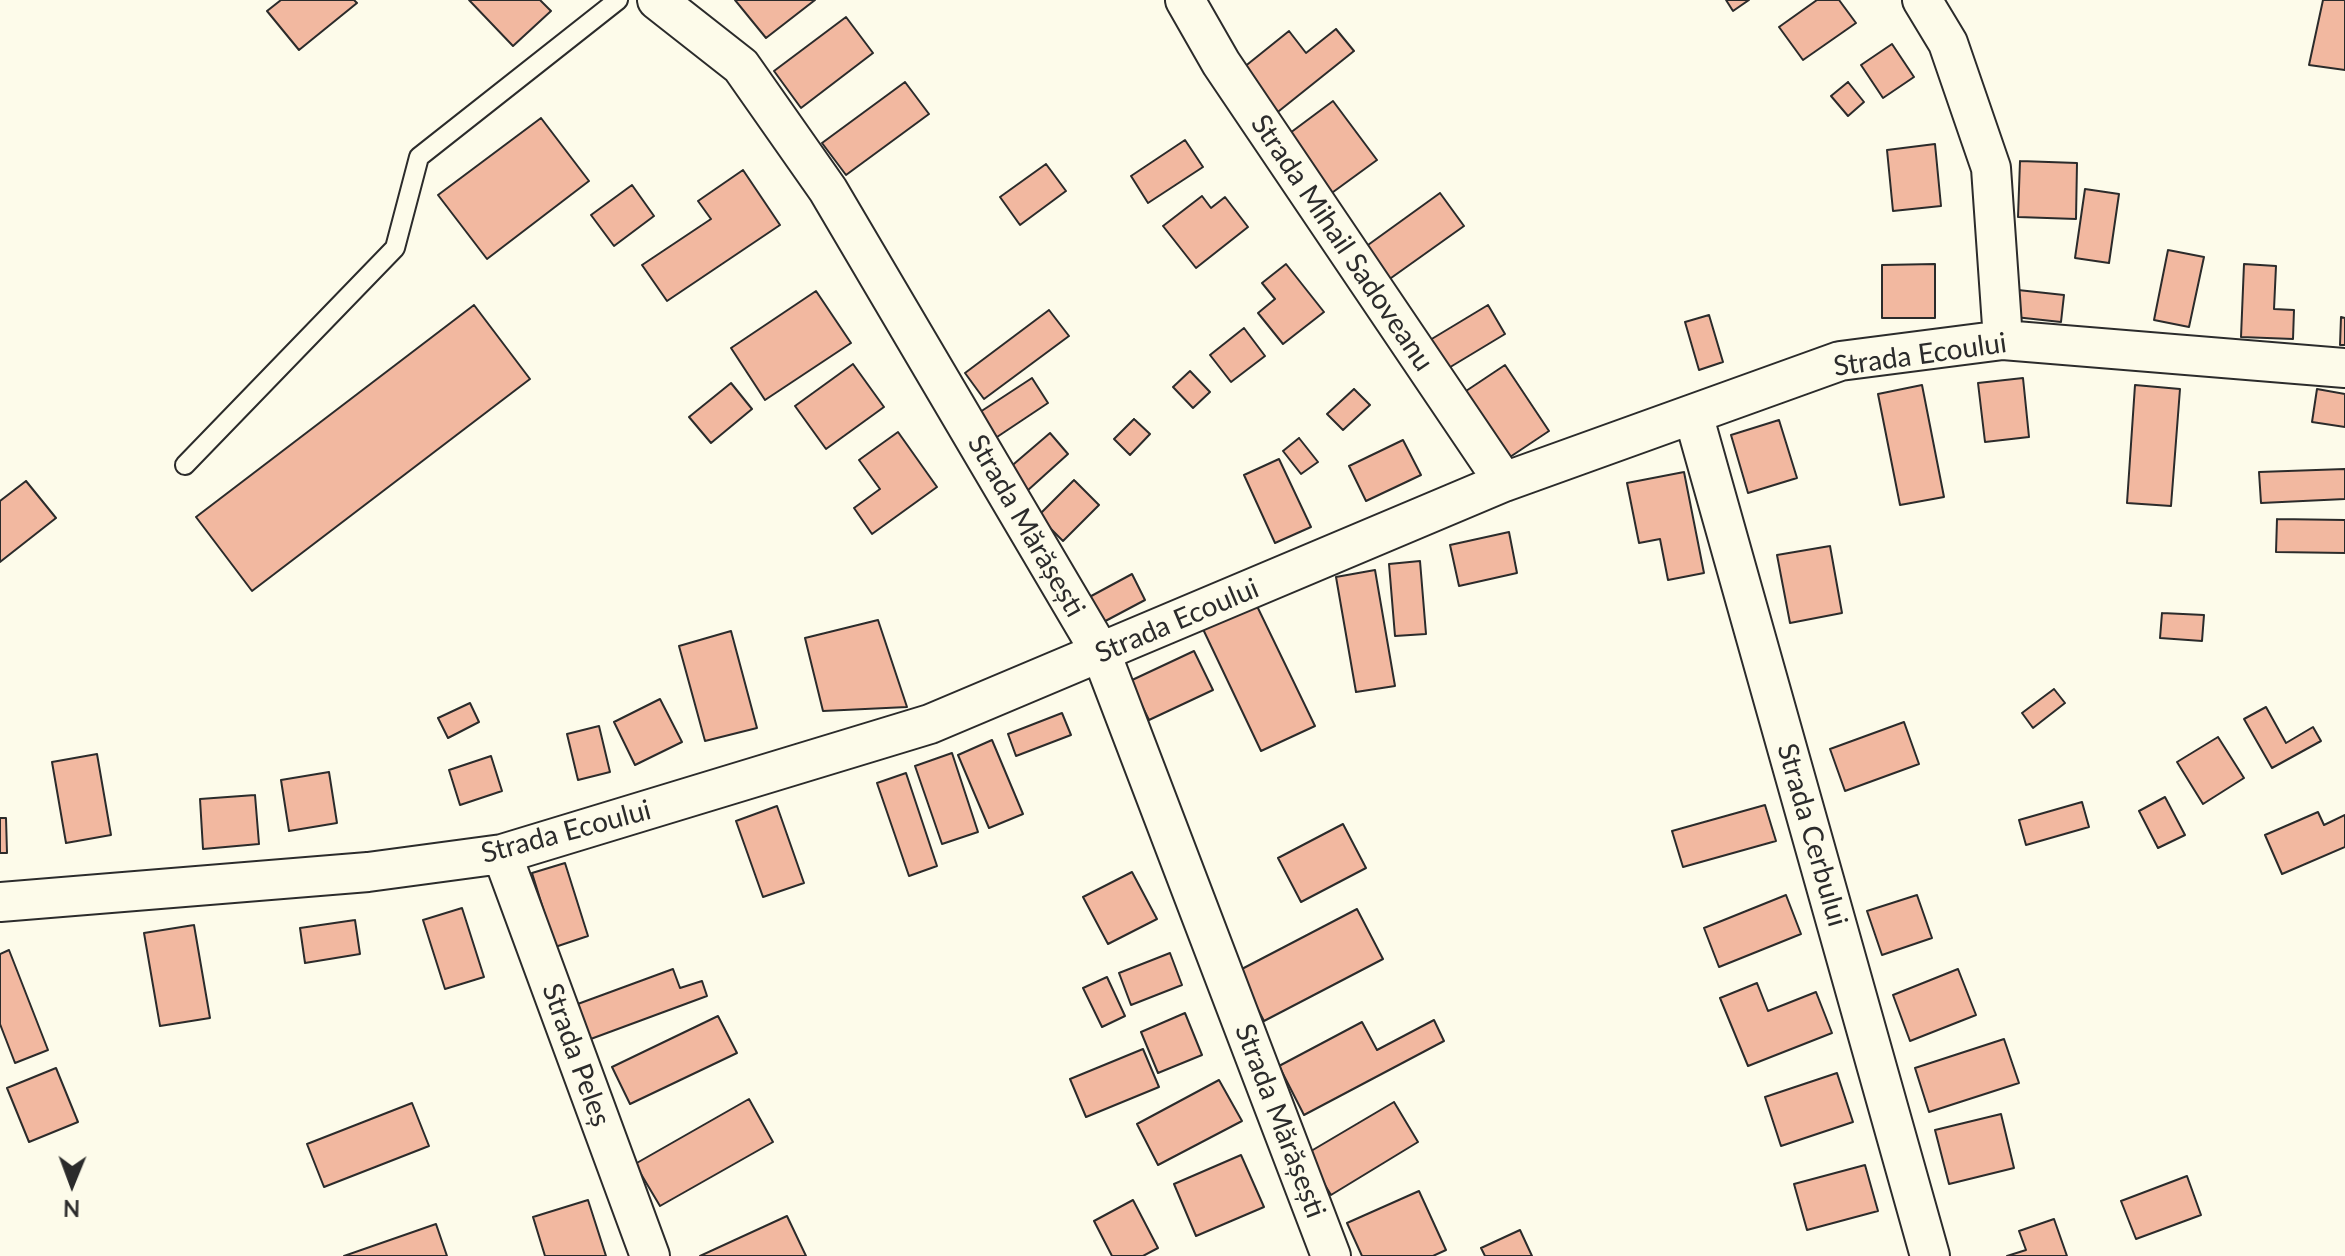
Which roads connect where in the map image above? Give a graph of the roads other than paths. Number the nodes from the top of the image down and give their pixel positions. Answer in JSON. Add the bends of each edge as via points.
{"nodes":[{"id":1,"x":618,"y":0,"type":"edge"},
{"id":2,"x":657,"y":0,"type":"edge"},
{"id":3,"x":1185,"y":0,"type":"edge"},
{"id":4,"x":1922,"y":0,"type":"edge"},
{"id":5,"x":2003,"y":340,"type":"junction"},
{"id":6,"x":2345,"y":368,"type":"edge"},
{"id":7,"x":1693,"y":414,"type":"junction"},
{"id":8,"x":185,"y":465,"type":"dead end"},
{"id":9,"x":1504,"y":482,"type":"junction"},
{"id":10,"x":1101,"y":653,"type":"junction"},
{"id":11,"x":502,"y":854,"type":"junction"},
{"id":12,"x":0,"y":902,"type":"edge"},
{"id":13,"x":650,"y":1256,"type":"edge"},
{"id":14,"x":1331,"y":1256,"type":"edge"},
{"id":15,"x":1930,"y":1256,"type":"edge"}],
"edges":[{"from":1,"to":8,"type":"lane","via":[[419,157],[395,248]]},
{"from":2,"to":10,"type":"street","name":"Strada Mărășești","via":[[741,66],[828,190]]},
{"from":3,"to":9,"type":"street","name":"Strada Mihail Sadoveanu","via":[[1221,63]]},
{"from":4,"to":5,"type":"street","via":[[1948,43],[1991,168]]},
{"from":5,"to":6,"type":"street","name":"Strada Ecoului"},
{"from":5,"to":7,"type":"street","name":"Strada Ecoului","via":[[1840,361]]},
{"from":7,"to":9,"type":"street","name":"Strada Ecoului"},
{"from":7,"to":15,"type":"street","name":"Strada Cerbului"},
{"from":9,"to":10,"type":"street","name":"Strada Ecoului"},
{"from":10,"to":11,"type":"street","name":"Strada Ecoului","via":[[930,724]]},
{"from":10,"to":14,"type":"street","name":"Strada Mărășești"},
{"from":11,"to":12,"type":"street","name":"Strada Ecoului","via":[[368,872]]},
{"from":11,"to":13,"type":"street","name":"Strada Peleș"}]}
